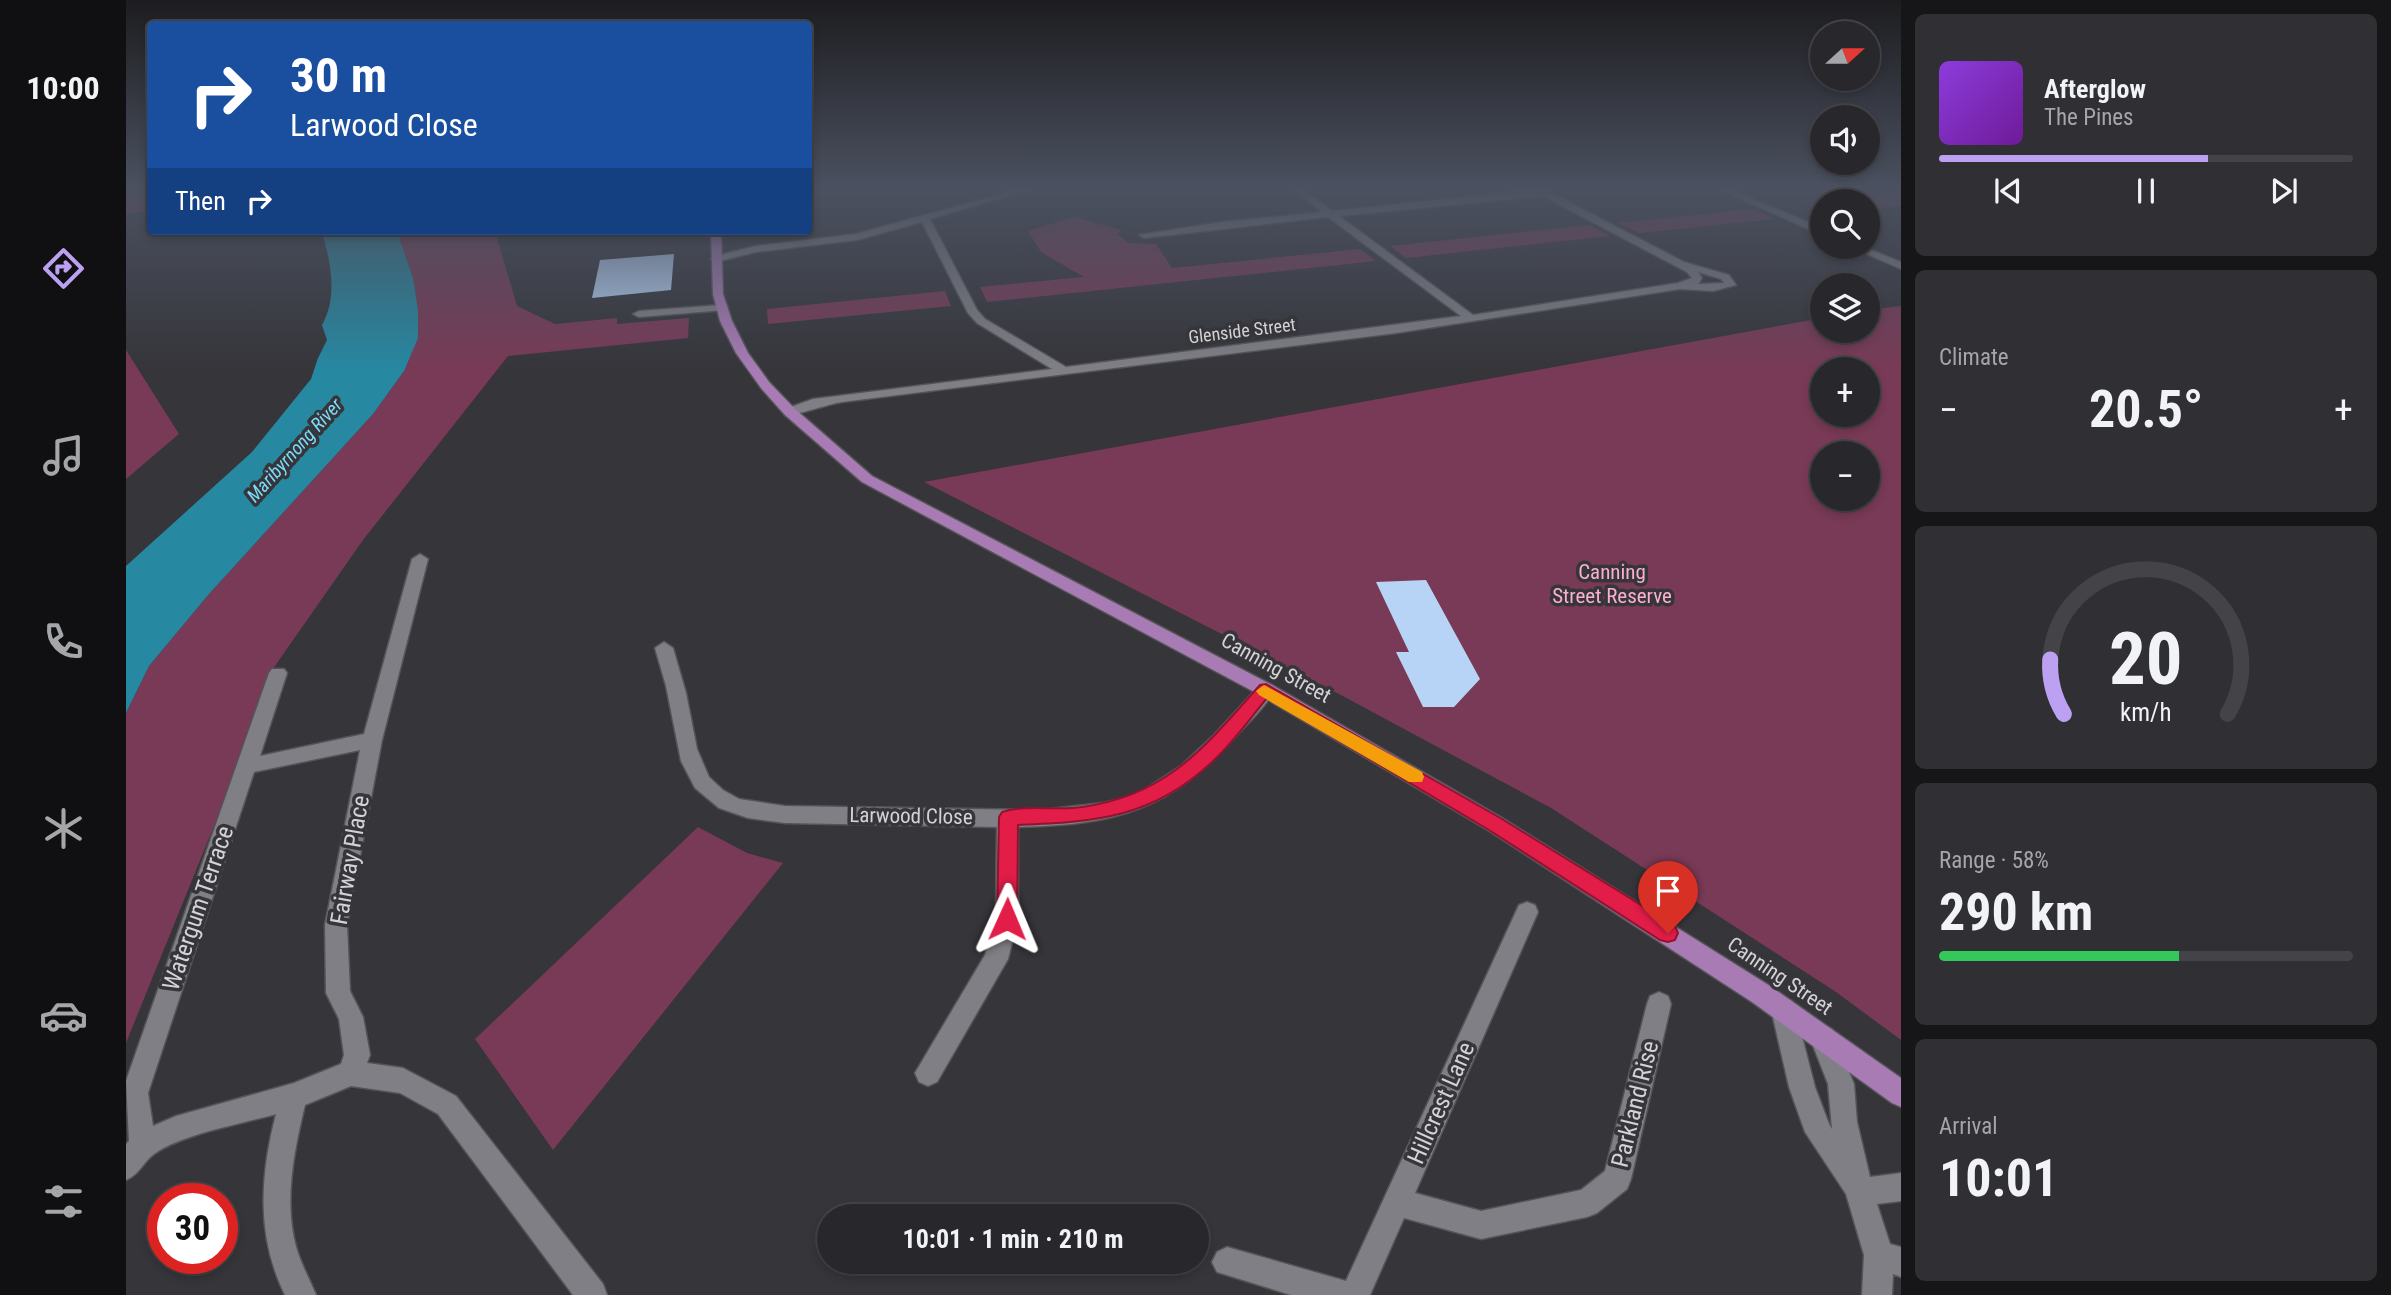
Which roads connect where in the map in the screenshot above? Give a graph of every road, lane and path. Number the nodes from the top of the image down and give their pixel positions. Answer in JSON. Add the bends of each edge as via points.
{"nodes":[{"id":1,"x":716,"y":249,"type":"edge"},
{"id":2,"x":751,"y":249,"type":"edge"},
{"id":3,"x":941,"y":249,"type":"edge"},
{"id":4,"x":1377,"y":249,"type":"edge"},
{"id":5,"x":1652,"y":249,"type":"edge"},
{"id":6,"x":1901,"y":255,"type":"edge"},
{"id":7,"x":1881,"y":257,"type":"joint"},
{"id":8,"x":716,"y":259,"type":"junction"},
{"id":9,"x":1678,"y":263,"type":"junction"},
{"id":10,"x":1901,"y":266,"type":"edge"},
{"id":11,"x":1678,"y":286,"type":"junction"},
{"id":12,"x":722,"y":308,"type":"junction"},
{"id":13,"x":639,"y":314,"type":"dead end"},
{"id":14,"x":1472,"y":319,"type":"junction"},
{"id":15,"x":1064,"y":371,"type":"junction"},
{"id":16,"x":790,"y":412,"type":"junction"},
{"id":17,"x":420,"y":559,"type":"dead end"},
{"id":18,"x":664,"y":648,"type":"dead end"},
{"id":19,"x":278,"y":673,"type":"dead end"},
{"id":20,"x":1266,"y":690,"type":"junction"},
{"id":21,"x":372,"y":740,"type":"junction"},
{"id":22,"x":246,"y":766,"type":"junction"},
{"id":23,"x":1009,"y":817,"type":"junction"},
{"id":24,"x":1527,"y":912,"type":"dead end"},
{"id":25,"x":1659,"y":1004,"type":"dead end"},
{"id":26,"x":1783,"y":1009,"type":"junction"},
{"id":27,"x":1823,"y":1038,"type":"junction"},
{"id":28,"x":351,"y":1073,"type":"junction"},
{"id":29,"x":928,"y":1073,"type":"dead end"},
{"id":30,"x":1901,"y":1094,"type":"edge"},
{"id":31,"x":294,"y":1096,"type":"junction"},
{"id":32,"x":143,"y":1145,"type":"junction"},
{"id":33,"x":126,"y":1166,"type":"edge"},
{"id":34,"x":1901,"y":1187,"type":"edge"},
{"id":35,"x":1859,"y":1192,"type":"junction"},
{"id":36,"x":1396,"y":1202,"type":"junction"},
{"id":37,"x":1890,"y":1259,"type":"edge"},
{"id":38,"x":1227,"y":1262,"type":"dead end"},
{"id":39,"x":302,"y":1295,"type":"edge"},
{"id":40,"x":592,"y":1295,"type":"edge"},
{"id":41,"x":1344,"y":1295,"type":"edge"},
{"id":42,"x":1355,"y":1295,"type":"edge"},
{"id":43,"x":1877,"y":1295,"type":"edge"}],
"edges":[{"from":1,"to":8,"type":"main road","name":"Canning Street"},
{"from":2,"to":8,"type":"street"},
{"from":3,"to":15,"type":"street","via":[[981,321]]},
{"from":4,"to":14,"type":"street"},
{"from":5,"to":9,"type":"street"},
{"from":6,"to":7,"type":"street"},
{"from":7,"to":10,"type":"street"},
{"from":8,"to":12,"type":"main road","name":"Canning Street"},
{"from":9,"to":11,"type":"street","name":"Glenside Street","via":[[1697,278]]},
{"from":9,"to":11,"type":"street","via":[[1725,278],[1731,285]]},
{"from":11,"to":14,"type":"street","name":"Glenside Street"},
{"from":12,"to":13,"type":"street"},
{"from":12,"to":16,"type":"main road","name":"Canning Street","via":[[742,353]]},
{"from":14,"to":15,"type":"street","name":"Glenside Street"},
{"from":15,"to":16,"type":"street","name":"Glenside Street","via":[[842,398]]},
{"from":16,"to":20,"type":"main road","name":"Canning Street","via":[[867,479]]},
{"from":17,"to":21,"type":"street","name":"Fairway Place"},
{"from":18,"to":23,"type":"street","name":"Larwood Close","via":[[687,754],[710,791],[731,806],[785,814]]},
{"from":19,"to":22,"type":"street","name":"Watergum Terrace"},
{"from":20,"to":23,"type":"street","name":"Larwood Close","via":[[1206,757],[1168,787],[1129,805],[1081,815]]},
{"from":20,"to":26,"type":"main road","name":"Canning Street","via":[[1496,824]]},
{"from":21,"to":22,"type":"street"},
{"from":21,"to":28,"type":"street","name":"Fairway Place","via":[[336,925],[338,993],[351,1017],[357,1055]]},
{"from":22,"to":32,"type":"street","name":"Watergum Terrace","via":[[135,1093]]},
{"from":23,"to":29,"type":"street","via":[[1007,919],[996,959]]},
{"from":24,"to":36,"type":"street","name":"Hillcrest Lane"},
{"from":25,"to":36,"type":"street","name":"Parkland Rise","via":[[1617,1179],[1587,1203],[1481,1226]]},
{"from":26,"to":27,"type":"main road","name":"Canning Street"},
{"from":26,"to":35,"type":"street","via":[[1818,1132]]},
{"from":27,"to":30,"type":"main road","name":"Canning Street"},
{"from":27,"to":35,"type":"street","via":[[1841,1084]]},
{"from":28,"to":31,"type":"street"},
{"from":28,"to":40,"type":"street","via":[[403,1081],[447,1105]]},
{"from":31,"to":32,"type":"street","via":[[176,1129]]},
{"from":31,"to":39,"type":"street","via":[[281,1143],[275,1195],[278,1237],[289,1275]]},
{"from":32,"to":33,"type":"street"},
{"from":34,"to":35,"type":"street"},
{"from":35,"to":37,"type":"street"},
{"from":36,"to":42,"type":"street","name":"Hillcrest Lane"},
{"from":37,"to":43,"type":"street"},
{"from":38,"to":41,"type":"street"}]}
